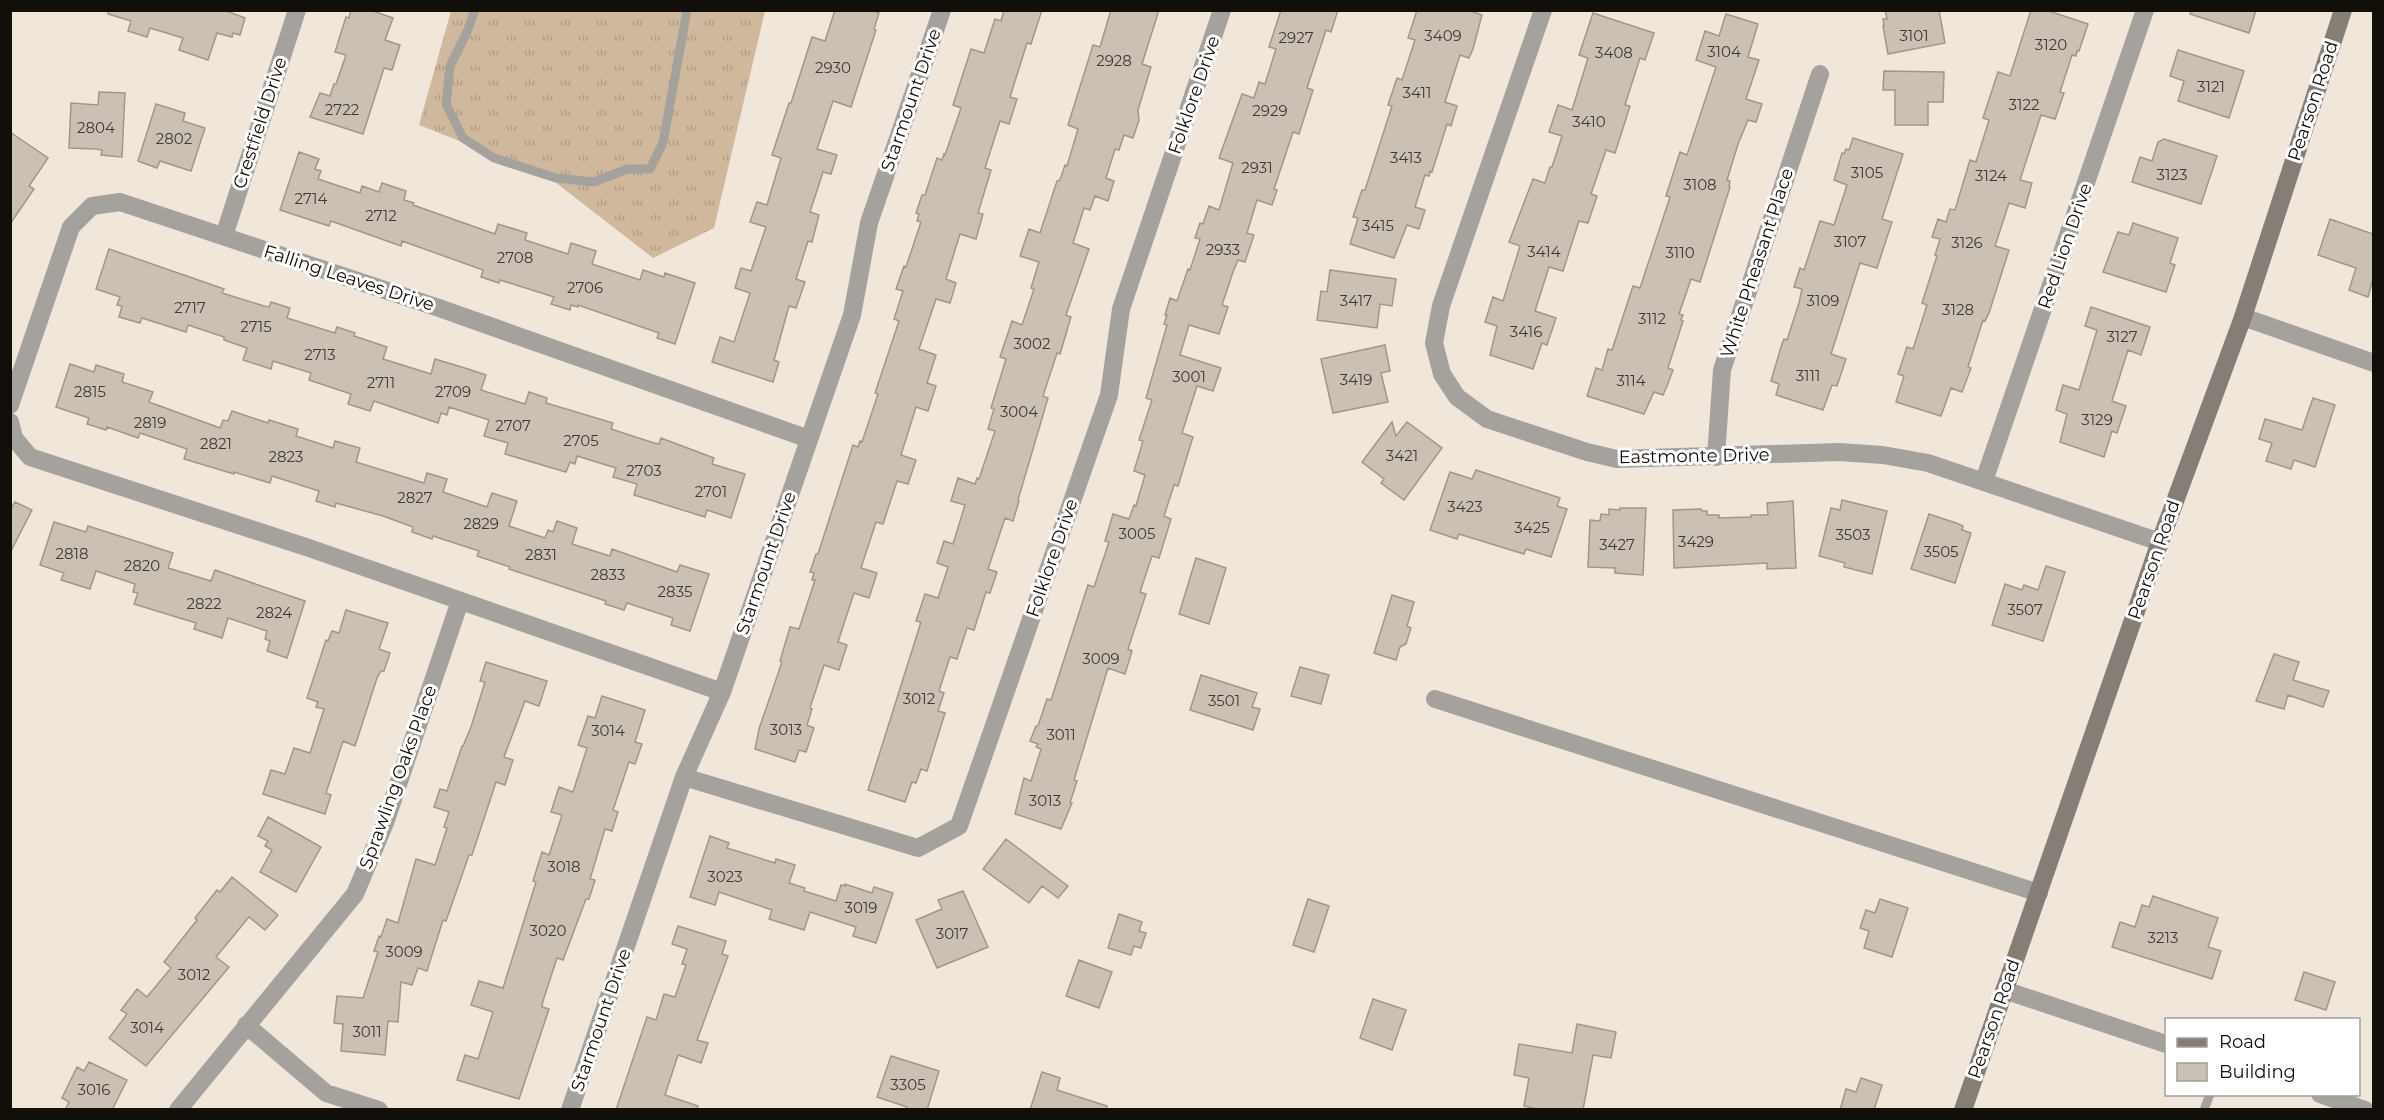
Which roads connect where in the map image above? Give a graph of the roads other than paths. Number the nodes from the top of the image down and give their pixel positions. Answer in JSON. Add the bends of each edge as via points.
{"nodes":[{"id":1,"x":297,"y":10,"type":"edge"},
{"id":2,"x":474,"y":10,"type":"edge"},
{"id":3,"x":687,"y":10,"type":"edge"},
{"id":4,"x":942,"y":10,"type":"edge"},
{"id":5,"x":1222,"y":10,"type":"edge"},
{"id":6,"x":1543,"y":10,"type":"edge"},
{"id":7,"x":2145,"y":10,"type":"edge"},
{"id":8,"x":2343,"y":10,"type":"edge"},
{"id":9,"x":1820,"y":74,"type":"dead end"},
{"id":10,"x":224,"y":236,"type":"junction"},
{"id":11,"x":2243,"y":316,"type":"junction"},
{"id":12,"x":2373,"y":363,"type":"edge"},
{"id":13,"x":10,"y":405,"type":"edge"},
{"id":14,"x":10,"y":422,"type":"edge"},
{"id":15,"x":809,"y":439,"type":"junction"},
{"id":16,"x":1716,"y":457,"type":"junction"},
{"id":17,"x":1984,"y":481,"type":"junction"},
{"id":18,"x":2160,"y":542,"type":"junction"},
{"id":19,"x":460,"y":601,"type":"junction"},
{"id":20,"x":722,"y":692,"type":"junction"},
{"id":21,"x":1435,"y":699,"type":"dead end"},
{"id":22,"x":684,"y":777,"type":"junction"},
{"id":23,"x":2039,"y":893,"type":"junction"},
{"id":24,"x":2004,"y":990,"type":"junction"},
{"id":25,"x":246,"y":1025,"type":"junction"},
{"id":26,"x":2165,"y":1044,"type":"edge"},
{"id":27,"x":2210,"y":1096,"type":"edge"},
{"id":28,"x":2323,"y":1096,"type":"edge"},
{"id":29,"x":178,"y":1110,"type":"edge"},
{"id":30,"x":379,"y":1110,"type":"edge"},
{"id":31,"x":570,"y":1110,"type":"edge"},
{"id":32,"x":1963,"y":1110,"type":"edge"},
{"id":33,"x":2204,"y":1110,"type":"edge"},
{"id":34,"x":2365,"y":1110,"type":"edge"}],
"edges":[{"from":1,"to":10,"type":"street","name":"Crestfield Drive"},
{"from":2,"to":3,"type":"lane","via":[[450,66],[446,104],[463,138],[494,158],[556,178],[594,182],[627,169],[650,169],[663,143]]},
{"from":4,"to":15,"type":"street","name":"Starmount Drive","via":[[869,223],[852,315]]},
{"from":5,"to":22,"type":"street","name":"Folklore Drive","via":[[1121,309],[1109,395],[959,826],[918,848]]},
{"from":6,"to":16,"type":"street","name":"Eastmonte Drive","via":[[1441,306],[1434,343],[1442,374],[1457,398],[1487,419],[1587,452],[1617,459]]},
{"from":7,"to":17,"type":"street","name":"Red Lion Drive"},
{"from":8,"to":11,"type":"street","name":"Pearson Road"},
{"from":9,"to":16,"type":"street","name":"White Pheasant Place","via":[[1722,370]]},
{"from":10,"to":13,"type":"street","name":"Falling Leaves Drive","via":[[120,201],[92,206],[71,227]]},
{"from":10,"to":15,"type":"street","name":"Falling Leaves Drive"},
{"from":11,"to":12,"type":"street"},
{"from":11,"to":18,"type":"street","name":"Pearson Road"},
{"from":14,"to":19,"type":"street","via":[[14,438],[30,456]]},
{"from":15,"to":20,"type":"street","name":"Starmount Drive"},
{"from":16,"to":17,"type":"street","name":"Eastmonte Drive","via":[[1883,455],[1928,463]]},
{"from":17,"to":18,"type":"street","name":"Eastmonte Drive"},
{"from":18,"to":23,"type":"street","name":"Pearson Road"},
{"from":19,"to":20,"type":"street"},
{"from":19,"to":25,"type":"street","name":"Sprawling Oaks Place","via":[[385,824],[355,894]]},
{"from":20,"to":22,"type":"street","name":"Starmount Drive"},
{"from":21,"to":23,"type":"street"},
{"from":22,"to":31,"type":"street","name":"Starmount Drive"},
{"from":23,"to":24,"type":"street","name":"Pearson Road"},
{"from":24,"to":26,"type":"street"},
{"from":24,"to":32,"type":"street","name":"Pearson Road"},
{"from":25,"to":29,"type":"street","name":"Sprawling Oaks Place"},
{"from":25,"to":30,"type":"street","via":[[326,1093]]},
{"from":27,"to":33,"type":"lane"},
{"from":28,"to":34,"type":"street"}]}
